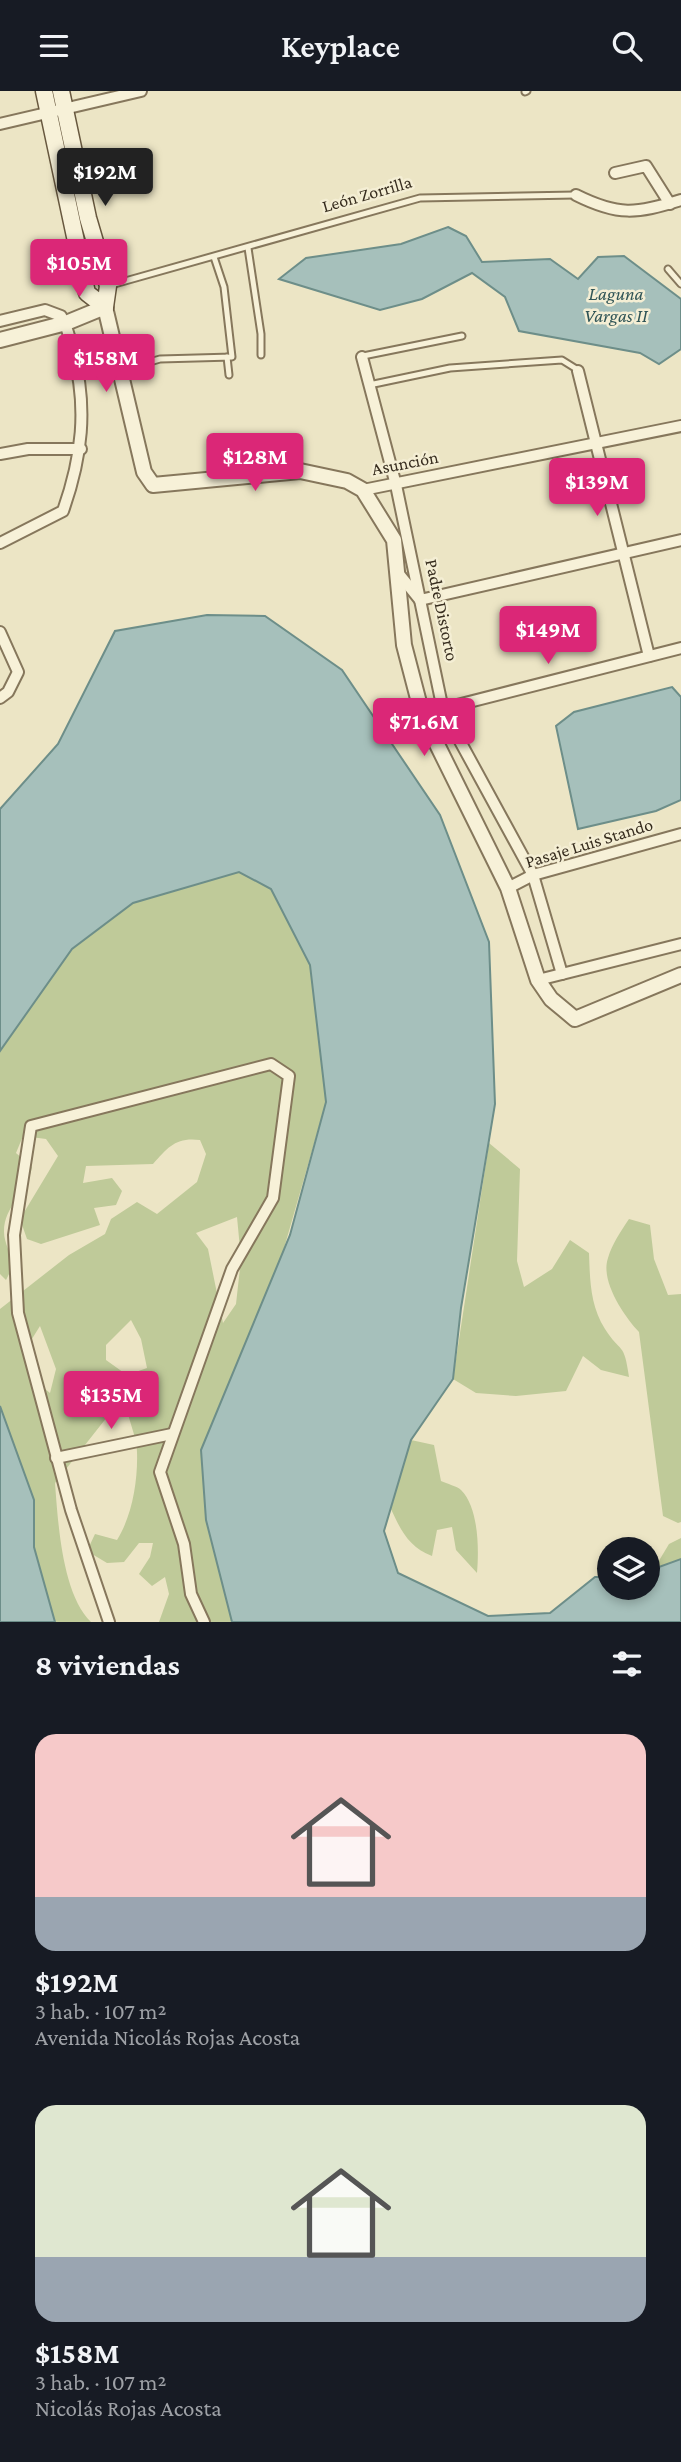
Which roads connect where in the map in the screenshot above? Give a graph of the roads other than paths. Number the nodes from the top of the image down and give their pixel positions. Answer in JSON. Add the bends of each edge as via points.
{"nodes":[{"id":1,"x":44,"y":91,"type":"edge"},
{"id":2,"x":61,"y":91,"type":"edge"},
{"id":3,"x":141,"y":91,"type":"edge"},
{"id":4,"x":57,"y":111,"type":"junction"},
{"id":5,"x":0,"y":124,"type":"edge"},
{"id":6,"x":615,"y":173,"type":"dead end"},
{"id":7,"x":576,"y":195,"type":"joint"},
{"id":8,"x":676,"y":202,"type":"edge"},
{"id":9,"x":248,"y":248,"type":"junction"},
{"id":10,"x":214,"y":257,"type":"junction"},
{"id":11,"x":668,"y":269,"type":"dead end"},
{"id":12,"x":681,"y":284,"type":"edge"},
{"id":13,"x":107,"y":286,"type":"junction"},
{"id":14,"x":105,"y":307,"type":"junction"},
{"id":15,"x":0,"y":321,"type":"edge"},
{"id":16,"x":66,"y":323,"type":"junction"},
{"id":17,"x":463,"y":336,"type":"dead end"},
{"id":18,"x":0,"y":340,"type":"edge"},
{"id":19,"x":261,"y":355,"type":"dead end"},
{"id":20,"x":227,"y":357,"type":"junction"},
{"id":21,"x":362,"y":357,"type":"joint"},
{"id":22,"x":119,"y":371,"type":"junction"},
{"id":23,"x":578,"y":371,"type":"joint"},
{"id":24,"x":229,"y":375,"type":"dead end"},
{"id":25,"x":369,"y":385,"type":"junction"},
{"id":26,"x":681,"y":426,"type":"edge"},
{"id":27,"x":596,"y":441,"type":"junction"},
{"id":28,"x":80,"y":449,"type":"junction"},
{"id":29,"x":0,"y":454,"type":"edge"},
{"id":30,"x":396,"y":485,"type":"junction"},
{"id":31,"x":363,"y":490,"type":"junction"},
{"id":32,"x":681,"y":540,"type":"edge"},
{"id":33,"x":0,"y":543,"type":"edge"},
{"id":34,"x":622,"y":553,"type":"junction"},
{"id":35,"x":399,"y":574,"type":"junction"},
{"id":36,"x":420,"y":600,"type":"junction"},
{"id":37,"x":0,"y":632,"type":"edge"},
{"id":38,"x":681,"y":648,"type":"edge"},
{"id":39,"x":649,"y":656,"type":"junction"},
{"id":40,"x":0,"y":698,"type":"edge"},
{"id":41,"x":443,"y":710,"type":"junction"},
{"id":42,"x":422,"y":714,"type":"junction"},
{"id":43,"x":681,"y":834,"type":"edge"},
{"id":44,"x":533,"y":875,"type":"junction"},
{"id":45,"x":508,"y":888,"type":"junction"},
{"id":46,"x":681,"y":944,"type":"edge"},
{"id":47,"x":562,"y":974,"type":"junction"},
{"id":48,"x":681,"y":975,"type":"edge"},
{"id":49,"x":538,"y":980,"type":"junction"},
{"id":50,"x":172,"y":1434,"type":"junction"},
{"id":51,"x":56,"y":1458,"type":"junction"},
{"id":52,"x":109,"y":1622,"type":"edge"},
{"id":53,"x":204,"y":1622,"type":"edge"}],
"edges":[{"from":1,"to":4,"type":"main road"},
{"from":2,"to":4,"type":"main road"},
{"from":3,"to":4,"type":"street"},
{"from":4,"to":5,"type":"street"},
{"from":4,"to":13,"type":"main road"},
{"from":4,"to":14,"type":"main road","via":[[87,293]]},
{"from":6,"to":8,"type":"street","via":[[646,166]]},
{"from":7,"to":8,"type":"street","name":"León Zorrilla","via":[[622,212]]},
{"from":7,"to":9,"type":"lane","name":"León Zorrilla","via":[[420,198]]},
{"from":9,"to":10,"type":"lane","name":"León Zorrilla"},
{"from":9,"to":19,"type":"lane"},
{"from":10,"to":13,"type":"lane","name":"León Zorrilla"},
{"from":10,"to":20,"type":"lane","via":[[224,287],[232,357]]},
{"from":11,"to":12,"type":"lane"},
{"from":13,"to":14,"type":"main road"},
{"from":14,"to":16,"type":"street"},
{"from":14,"to":22,"type":"street"},
{"from":15,"to":16,"type":"street","via":[[45,310]]},
{"from":16,"to":18,"type":"street"},
{"from":16,"to":28,"type":"street","via":[[81,381],[84,416]]},
{"from":17,"to":21,"type":"lane"},
{"from":20,"to":22,"type":"lane","via":[[160,359]]},
{"from":20,"to":24,"type":"lane"},
{"from":21,"to":25,"type":"street","name":"Padre Distorto"},
{"from":22,"to":31,"type":"street","name":"Asunción","via":[[144,472],[153,485],[300,471],[347,481]]},
{"from":23,"to":25,"type":"lane","via":[[562,360],[450,368]]},
{"from":23,"to":27,"type":"street"},
{"from":25,"to":30,"type":"street","name":"Padre Distorto"},
{"from":26,"to":27,"type":"street","name":"Asunción"},
{"from":27,"to":30,"type":"street","name":"Asunción"},
{"from":27,"to":34,"type":"street"},
{"from":28,"to":29,"type":"street"},
{"from":28,"to":33,"type":"street","via":[[63,511]]},
{"from":30,"to":31,"type":"street","name":"Asunción"},
{"from":30,"to":36,"type":"street","name":"Padre Distorto"},
{"from":31,"to":35,"type":"street","name":"Padre Distorto","via":[[394,540]]},
{"from":32,"to":34,"type":"street"},
{"from":34,"to":36,"type":"street"},
{"from":34,"to":39,"type":"street"},
{"from":35,"to":36,"type":"street"},
{"from":35,"to":42,"type":"street","name":"Padre Distorto","via":[[404,645]]},
{"from":36,"to":41,"type":"street","name":"Padre Distorto"},
{"from":37,"to":40,"type":"street","via":[[18,672]]},
{"from":38,"to":39,"type":"street"},
{"from":39,"to":41,"type":"street"},
{"from":41,"to":42,"type":"street"},
{"from":41,"to":44,"type":"street","name":"Padre Distorto"},
{"from":42,"to":45,"type":"street","name":"Padre Distorto"},
{"from":43,"to":44,"type":"street","name":"Pasaje Luis Stando"},
{"from":44,"to":45,"type":"street","name":"Pasaje Luis Stando"},
{"from":44,"to":47,"type":"street","name":"Padre Distorto"},
{"from":45,"to":49,"type":"street","name":"Padre Distorto"},
{"from":46,"to":47,"type":"street"},
{"from":47,"to":49,"type":"street"},
{"from":48,"to":49,"type":"street","name":"Padre Distorto","via":[[575,1019],[551,999]]},
{"from":50,"to":51,"type":"street"},
{"from":50,"to":51,"type":"street","via":[[232,1269],[273,1198],[289,1076],[271,1064],[31,1126],[14,1235],[18,1313]]},
{"from":50,"to":53,"type":"street","via":[[160,1472],[184,1544],[191,1594]]},
{"from":51,"to":52,"type":"street"}]}
